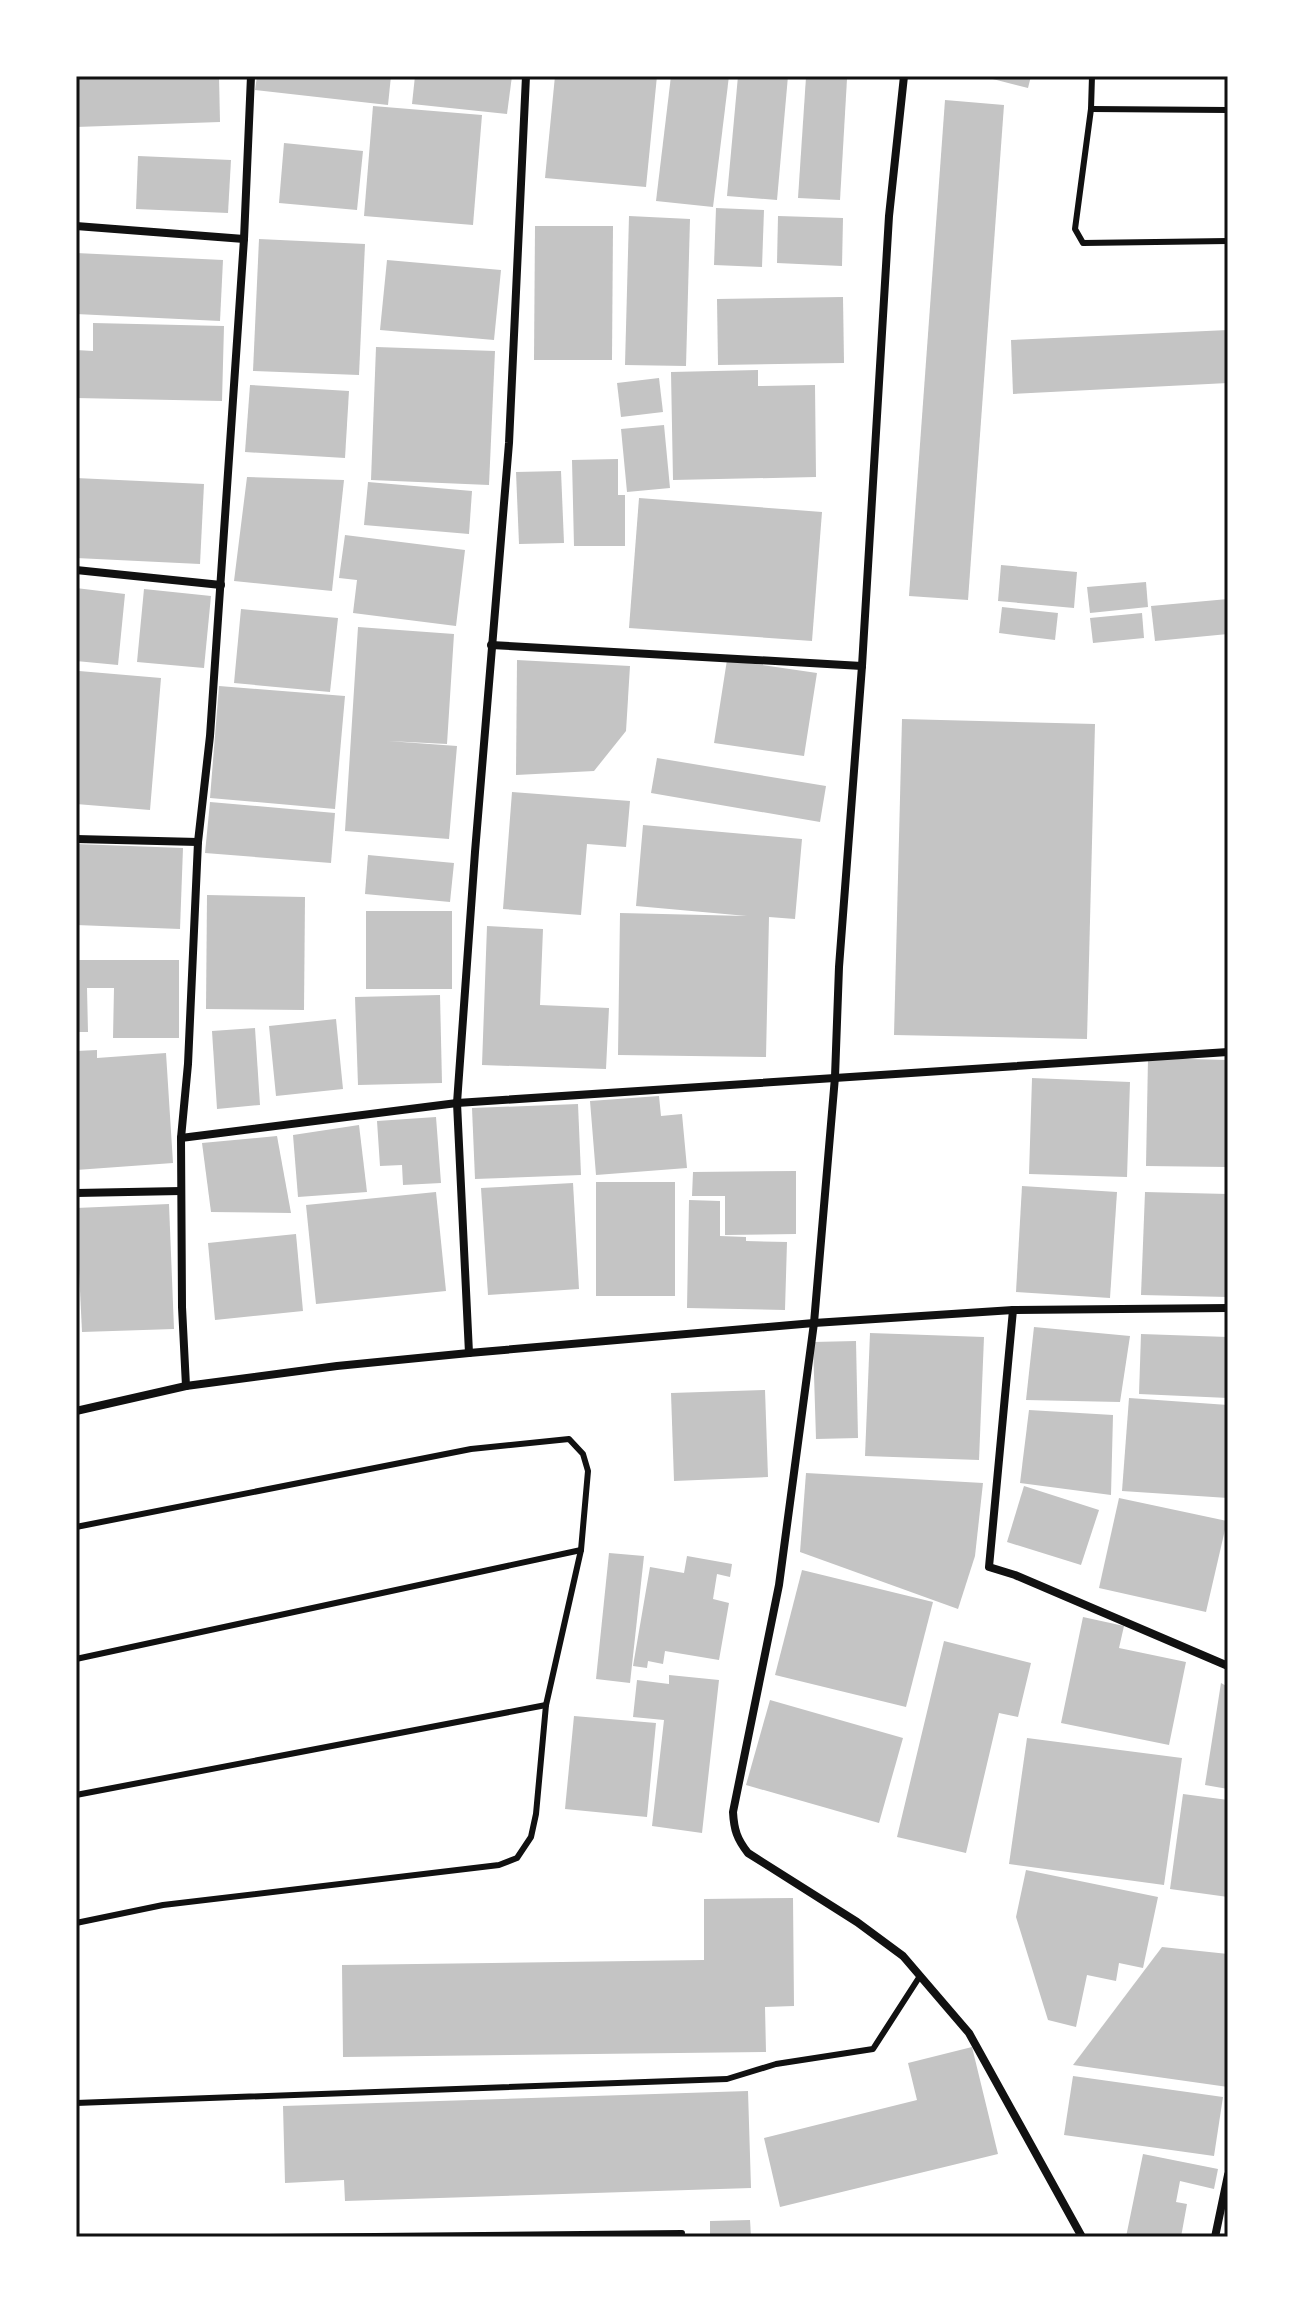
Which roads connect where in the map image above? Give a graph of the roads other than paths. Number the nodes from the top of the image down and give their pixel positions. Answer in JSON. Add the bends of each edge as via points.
{"nodes":[{"id":1,"x":251,"y":76,"type":"edge"},
{"id":2,"x":526,"y":76,"type":"edge"},
{"id":3,"x":904,"y":76,"type":"edge"},
{"id":4,"x":1092,"y":76,"type":"edge"},
{"id":5,"x":1091,"y":109,"type":"junction"},
{"id":6,"x":1228,"y":110,"type":"edge"},
{"id":7,"x":76,"y":226,"type":"edge"},
{"id":8,"x":244,"y":239,"type":"junction"},
{"id":9,"x":1228,"y":241,"type":"edge"},
{"id":10,"x":76,"y":570,"type":"edge"},
{"id":11,"x":221,"y":585,"type":"junction"},
{"id":12,"x":491,"y":645,"type":"junction"},
{"id":13,"x":862,"y":666,"type":"junction"},
{"id":14,"x":76,"y":839,"type":"edge"},
{"id":15,"x":198,"y":842,"type":"junction"},
{"id":16,"x":1228,"y":1052,"type":"edge"},
{"id":17,"x":835,"y":1077,"type":"junction"},
{"id":18,"x":457,"y":1103,"type":"junction"},
{"id":19,"x":181,"y":1138,"type":"junction"},
{"id":20,"x":181,"y":1191,"type":"junction"},
{"id":21,"x":76,"y":1193,"type":"edge"},
{"id":22,"x":1228,"y":1308,"type":"edge"},
{"id":23,"x":1013,"y":1310,"type":"junction"},
{"id":24,"x":814,"y":1323,"type":"junction"},
{"id":25,"x":469,"y":1353,"type":"junction"},
{"id":26,"x":186,"y":1386,"type":"junction"},
{"id":27,"x":76,"y":1411,"type":"edge"},
{"id":28,"x":76,"y":1527,"type":"edge"},
{"id":29,"x":581,"y":1550,"type":"junction"},
{"id":30,"x":76,"y":1659,"type":"edge"},
{"id":31,"x":1228,"y":1666,"type":"edge"},
{"id":32,"x":546,"y":1705,"type":"junction"},
{"id":33,"x":76,"y":1795,"type":"edge"},
{"id":34,"x":76,"y":1923,"type":"edge"},
{"id":35,"x":920,"y":1976,"type":"junction"},
{"id":36,"x":76,"y":2103,"type":"edge"},
{"id":37,"x":1228,"y":2175,"type":"edge"},
{"id":38,"x":682,"y":2233,"type":"dead end"},
{"id":39,"x":267,"y":2237,"type":"edge"},
{"id":40,"x":1082,"y":2237,"type":"edge"},
{"id":41,"x":1215,"y":2237,"type":"edge"}],
"edges":[{"from":1,"to":8,"type":"street"},
{"from":2,"to":12,"type":"street","via":[[509,443]]},
{"from":3,"to":13,"type":"street","via":[[889,216]]},
{"from":4,"to":5,"type":"lane"},
{"from":5,"to":6,"type":"lane"},
{"from":5,"to":9,"type":"lane","via":[[1075,229],[1083,243]]},
{"from":7,"to":8,"type":"street"},
{"from":8,"to":11,"type":"street"},
{"from":10,"to":11,"type":"street"},
{"from":11,"to":15,"type":"street"},
{"from":12,"to":13,"type":"street"},
{"from":12,"to":18,"type":"street"},
{"from":13,"to":17,"type":"street"},
{"from":14,"to":15,"type":"street"},
{"from":15,"to":19,"type":"street"},
{"from":16,"to":17,"type":"street"},
{"from":17,"to":18,"type":"street"},
{"from":17,"to":24,"type":"street"},
{"from":18,"to":19,"type":"street"},
{"from":18,"to":25,"type":"street"},
{"from":19,"to":20,"type":"street"},
{"from":20,"to":21,"type":"street"},
{"from":20,"to":26,"type":"street"},
{"from":22,"to":23,"type":"street"},
{"from":23,"to":24,"type":"street"},
{"from":23,"to":31,"type":"street","via":[[989,1567]]},
{"from":24,"to":25,"type":"street"},
{"from":24,"to":35,"type":"street","via":[[779,1585],[734,1828],[748,1853],[857,1922],[903,1956]]},
{"from":25,"to":26,"type":"street"},
{"from":26,"to":27,"type":"street"},
{"from":28,"to":29,"type":"lane","via":[[471,1449],[569,1439],[583,1454],[588,1471]]},
{"from":29,"to":30,"type":"lane"},
{"from":29,"to":32,"type":"lane"},
{"from":32,"to":33,"type":"lane"},
{"from":32,"to":34,"type":"lane","via":[[536,1814],[531,1837],[517,1858],[499,1865],[163,1905]]},
{"from":35,"to":36,"type":"lane","via":[[873,2049],[776,2064],[727,2079]]},
{"from":35,"to":40,"type":"street","via":[[969,2033]]},
{"from":37,"to":41,"type":"street"},
{"from":38,"to":39,"type":"lane"}]}
